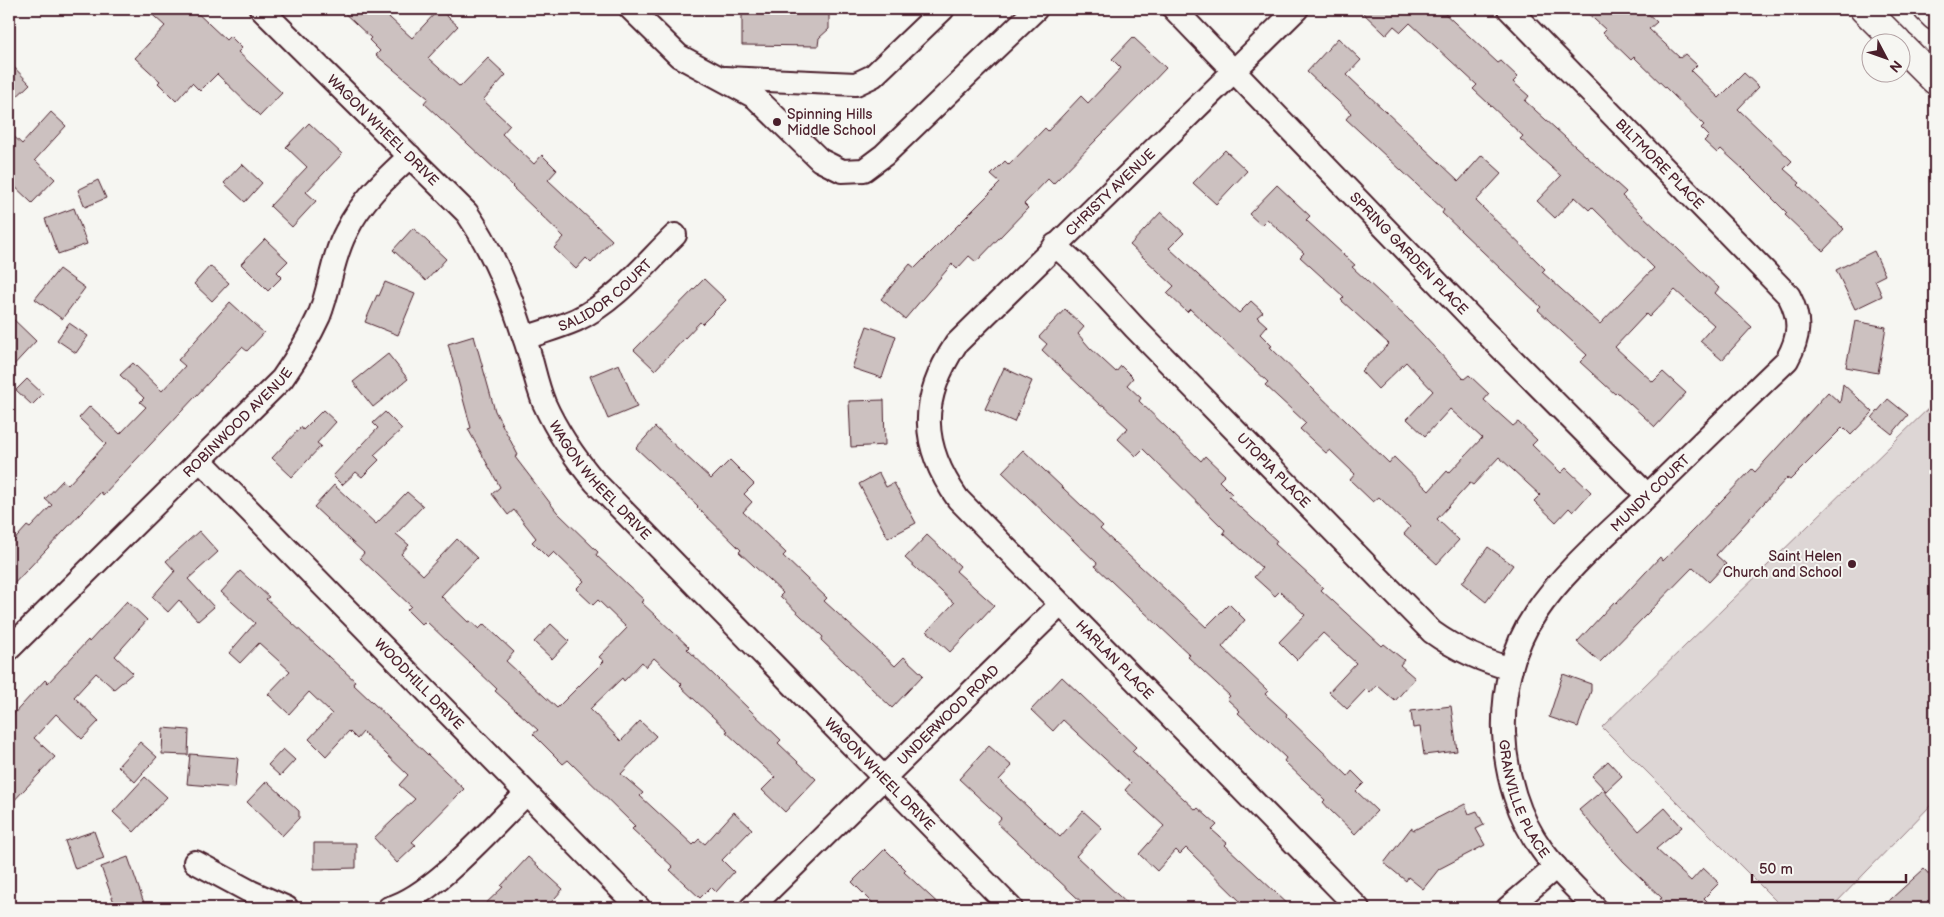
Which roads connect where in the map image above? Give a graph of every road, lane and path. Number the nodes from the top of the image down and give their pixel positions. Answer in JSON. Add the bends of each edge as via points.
{"nodes":[{"id":1,"x":261,"y":9,"type":"edge"},
{"id":2,"x":631,"y":9,"type":"edge"},
{"id":3,"x":943,"y":9,"type":"edge"},
{"id":4,"x":1036,"y":9,"type":"edge"},
{"id":5,"x":1174,"y":9,"type":"edge"},
{"id":6,"x":1298,"y":9,"type":"edge"},
{"id":7,"x":1509,"y":9,"type":"edge"},
{"id":8,"x":1864,"y":9,"type":"edge"},
{"id":9,"x":1928,"y":9,"type":"edge"},
{"id":10,"x":1935,"y":16,"type":"edge"},
{"id":11,"x":1887,"y":32,"type":"edge"},
{"id":12,"x":1912,"y":57,"type":"edge"},
{"id":13,"x":1233,"y":71,"type":"junction"},
{"id":14,"x":719,"y":78,"type":"junction"},
{"id":15,"x":1935,"y":80,"type":"edge"},
{"id":16,"x":410,"y":156,"type":"junction"},
{"id":17,"x":675,"y":234,"type":"dead end"},
{"id":18,"x":1055,"y":245,"type":"junction"},
{"id":19,"x":1799,"y":326,"type":"joint"},
{"id":20,"x":525,"y":338,"type":"junction"},
{"id":21,"x":934,"y":384,"type":"joint"},
{"id":22,"x":201,"y":461,"type":"junction"},
{"id":23,"x":1647,"y":495,"type":"junction"},
{"id":24,"x":1060,"y":605,"type":"junction"},
{"id":25,"x":9,"y":649,"type":"edge"},
{"id":26,"x":1511,"y":669,"type":"junction"},
{"id":27,"x":884,"y":778,"type":"junction"},
{"id":28,"x":526,"y":794,"type":"junction"},
{"id":29,"x":195,"y":862,"type":"dead end"},
{"id":30,"x":1556,"y":867,"type":"junction"},
{"id":31,"x":287,"y":908,"type":"edge"},
{"id":32,"x":389,"y":908,"type":"edge"},
{"id":33,"x":639,"y":908,"type":"edge"},
{"id":34,"x":751,"y":908,"type":"edge"},
{"id":35,"x":1011,"y":908,"type":"edge"},
{"id":36,"x":1358,"y":908,"type":"edge"},
{"id":37,"x":1508,"y":908,"type":"edge"},
{"id":38,"x":1595,"y":908,"type":"edge"}],
"edges":[{"from":1,"to":16,"type":"street","name":"WAGON WHEEL DRIVE"},
{"from":2,"to":14,"type":"street","via":[[679,56]]},
{"from":3,"to":14,"type":"street","via":[[873,76],[856,84]]},
{"from":4,"to":14,"type":"street","via":[[884,155],[864,170],[842,171],[820,160],[755,97]]},
{"from":5,"to":13,"type":"street","name":"SPRING GARDEN PLACE"},
{"from":6,"to":13,"type":"street","name":"CHRISTY AVENUE"},
{"from":7,"to":19,"type":"street","name":"BILTMORE PLACE","via":[[1789,296]]},
{"from":8,"to":11,"type":"main road"},
{"from":9,"to":10,"type":"main road"},
{"from":12,"to":15,"type":"main road"},
{"from":13,"to":18,"type":"street","name":"CHRISTY AVENUE"},
{"from":13,"to":23,"type":"street","name":"SPRING GARDEN PLACE"},
{"from":16,"to":20,"type":"street","name":"WAGON WHEEL DRIVE","via":[[467,213],[488,243]]},
{"from":16,"to":22,"type":"street","name":"ROBINWOOD AVENUE","via":[[374,191],[345,233],[319,315],[300,353],[271,391]]},
{"from":17,"to":20,"type":"street","name":"SALIDOR COURT","via":[[598,306],[576,320]]},
{"from":18,"to":21,"type":"street","name":"CHRISTY AVENUE","via":[[956,344]]},
{"from":18,"to":26,"type":"street","name":"UTOPIA PLACE","via":[[1432,632],[1475,658]]},
{"from":19,"to":23,"type":"street","name":"MUNDY COURT","via":[[1787,360]]},
{"from":20,"to":27,"type":"street","name":"WAGON WHEEL DRIVE","via":[[543,402],[574,458]]},
{"from":21,"to":24,"type":"street","name":"HARLAN PLACE","via":[[930,435],[934,458],[944,479],[958,499]]},
{"from":22,"to":25,"type":"street","name":"ROBINWOOD AVENUE"},
{"from":22,"to":28,"type":"street","name":"WOODHILL DRIVE"},
{"from":23,"to":26,"type":"street","name":"MUNDY COURT","via":[[1551,592],[1534,615]]},
{"from":24,"to":27,"type":"street","name":"UNDERWOOD ROAD"},
{"from":24,"to":36,"type":"street","name":"HARLAN PLACE"},
{"from":26,"to":30,"type":"street","name":"GRANVILLE PLACE","via":[[1504,725],[1509,770],[1527,826]]},
{"from":27,"to":34,"type":"street","name":"UNDERWOOD ROAD"},
{"from":27,"to":35,"type":"street","name":"WAGON WHEEL DRIVE"},
{"from":28,"to":32,"type":"street","via":[[434,884]]},
{"from":28,"to":33,"type":"street","name":"WOODHILL DRIVE"},
{"from":29,"to":31,"type":"street"},
{"from":30,"to":37,"type":"street"},
{"from":30,"to":38,"type":"street","name":"GRANVILLE PLACE"}]}
